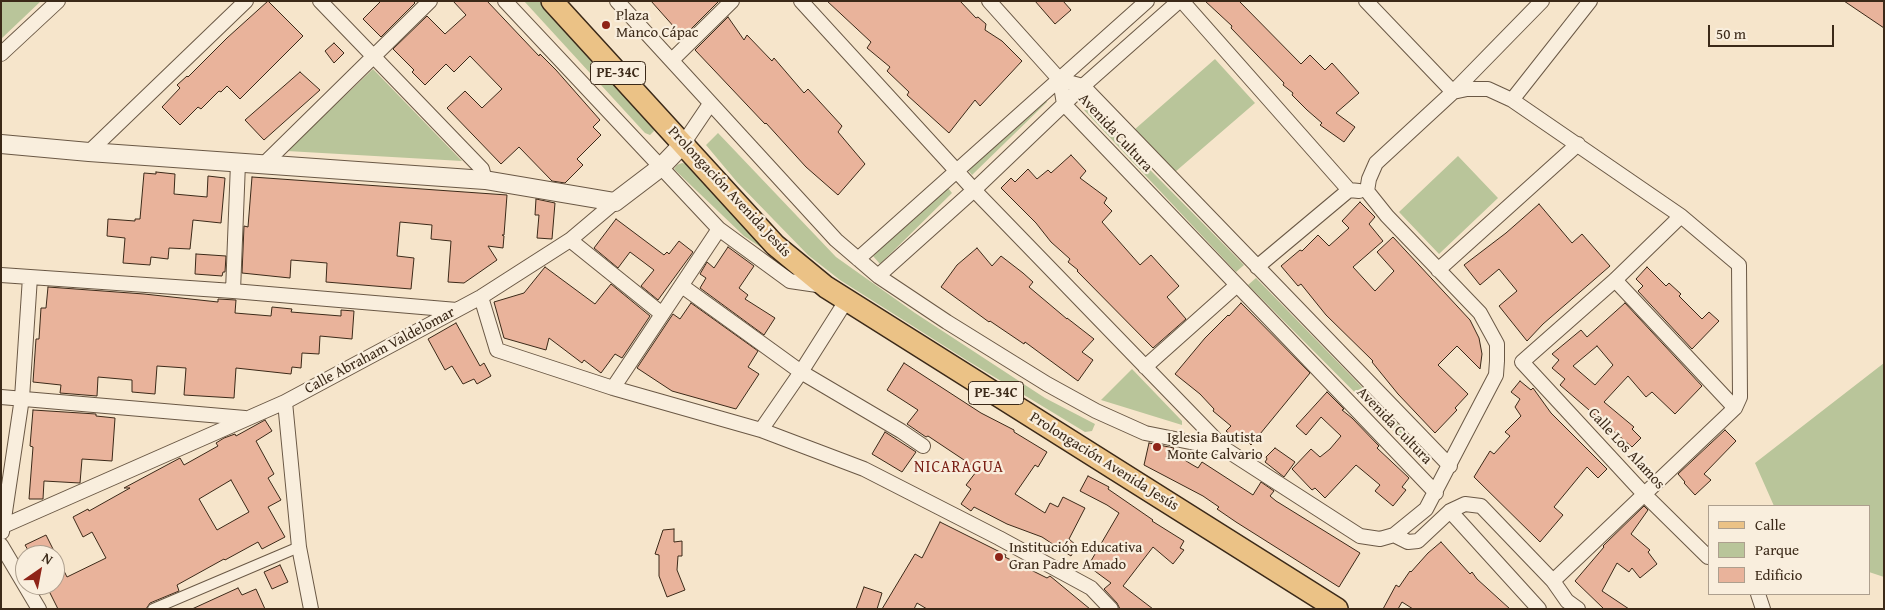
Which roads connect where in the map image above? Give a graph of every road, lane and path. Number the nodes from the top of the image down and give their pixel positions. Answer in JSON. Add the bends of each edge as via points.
{"nodes":[{"id":1,"x":58,"y":1,"type":"edge"},
{"id":2,"x":246,"y":1,"type":"edge"},
{"id":3,"x":320,"y":1,"type":"edge"},
{"id":4,"x":430,"y":1,"type":"edge"},
{"id":5,"x":505,"y":1,"type":"edge"},
{"id":6,"x":552,"y":1,"type":"edge"},
{"id":7,"x":617,"y":1,"type":"edge"},
{"id":8,"x":732,"y":1,"type":"edge"},
{"id":9,"x":801,"y":1,"type":"edge"},
{"id":10,"x":989,"y":1,"type":"edge"},
{"id":11,"x":1147,"y":1,"type":"edge"},
{"id":12,"x":1180,"y":1,"type":"edge"},
{"id":13,"x":1366,"y":1,"type":"edge"},
{"id":14,"x":1542,"y":1,"type":"edge"},
{"id":15,"x":1590,"y":1,"type":"edge"},
{"id":16,"x":1,"y":54,"type":"edge"},
{"id":17,"x":374,"y":57,"type":"junction"},
{"id":18,"x":672,"y":60,"type":"junction"},
{"id":19,"x":1060,"y":80,"type":"junction"},
{"id":20,"x":1083,"y":86,"type":"junction"},
{"id":21,"x":1453,"y":92,"type":"junction"},
{"id":22,"x":1512,"y":100,"type":"junction"},
{"id":23,"x":710,"y":104,"type":"junction"},
{"id":24,"x":1064,"y":104,"type":"junction"},
{"id":25,"x":1,"y":144,"type":"edge"},
{"id":26,"x":684,"y":144,"type":"junction"},
{"id":27,"x":1578,"y":144,"type":"junction"},
{"id":28,"x":89,"y":152,"type":"junction"},
{"id":29,"x":238,"y":163,"type":"junction"},
{"id":30,"x":263,"y":165,"type":"junction"},
{"id":31,"x":661,"y":166,"type":"junction"},
{"id":32,"x":957,"y":171,"type":"junction"},
{"id":33,"x":485,"y":180,"type":"junction"},
{"id":34,"x":974,"y":190,"type":"junction"},
{"id":35,"x":1349,"y":190,"type":"junction"},
{"id":36,"x":1367,"y":191,"type":"junction"},
{"id":37,"x":615,"y":202,"type":"junction"},
{"id":38,"x":1681,"y":216,"type":"junction"},
{"id":39,"x":719,"y":229,"type":"junction"},
{"id":40,"x":570,"y":240,"type":"junction"},
{"id":41,"x":858,"y":259,"type":"junction"},
{"id":42,"x":1257,"y":267,"type":"junction"},
{"id":43,"x":1438,"y":270,"type":"junction"},
{"id":44,"x":1,"y":275,"type":"edge"},
{"id":45,"x":878,"y":276,"type":"junction"},
{"id":46,"x":30,"y":277,"type":"junction"},
{"id":47,"x":1615,"y":280,"type":"junction"},
{"id":48,"x":1237,"y":285,"type":"junction"},
{"id":49,"x":682,"y":286,"type":"junction"},
{"id":50,"x":826,"y":287,"type":"junction"},
{"id":51,"x":233,"y":291,"type":"junction"},
{"id":52,"x":481,"y":297,"type":"junction"},
{"id":53,"x":846,"y":301,"type":"junction"},
{"id":54,"x":458,"y":310,"type":"junction"},
{"id":55,"x":662,"y":314,"type":"junction"},
{"id":56,"x":1145,"y":367,"type":"junction"},
{"id":57,"x":801,"y":372,"type":"junction"},
{"id":58,"x":614,"y":388,"type":"junction"},
{"id":59,"x":1,"y":397,"type":"edge"},
{"id":60,"x":22,"y":398,"type":"junction"},
{"id":61,"x":285,"y":402,"type":"junction"},
{"id":62,"x":1735,"y":408,"type":"junction"},
{"id":63,"x":247,"y":418,"type":"junction"},
{"id":64,"x":761,"y":430,"type":"junction"},
{"id":65,"x":923,"y":446,"type":"dead end"},
{"id":66,"x":1225,"y":449,"type":"junction"},
{"id":67,"x":1450,"y":466,"type":"junction"},
{"id":68,"x":1436,"y":493,"type":"junction"},
{"id":69,"x":1645,"y":495,"type":"junction"},
{"id":70,"x":1450,"y":511,"type":"junction"},
{"id":71,"x":2,"y":530,"type":"edge"},
{"id":72,"x":1394,"y":535,"type":"junction"},
{"id":73,"x":1,"y":545,"type":"edge"},
{"id":74,"x":299,"y":547,"type":"junction"},
{"id":75,"x":1708,"y":557,"type":"edge"},
{"id":76,"x":1553,"y":581,"type":"junction"},
{"id":77,"x":1758,"y":595,"type":"edge"},
{"id":78,"x":38,"y":609,"type":"edge"},
{"id":79,"x":153,"y":609,"type":"edge"},
{"id":80,"x":311,"y":609,"type":"edge"},
{"id":81,"x":1111,"y":609,"type":"edge"},
{"id":82,"x":1337,"y":609,"type":"edge"},
{"id":83,"x":1539,"y":609,"type":"edge"},
{"id":84,"x":1578,"y":609,"type":"edge"},
{"id":85,"x":1763,"y":609,"type":"edge"}],
"edges":[{"from":1,"to":16,"type":"street"},
{"from":2,"to":28,"type":"street"},
{"from":3,"to":17,"type":"street"},
{"from":4,"to":17,"type":"street"},
{"from":5,"to":31,"type":"street"},
{"from":6,"to":26,"type":"main road","name":"Prolongación Avenida Jesús","number":"PE-34C"},
{"from":7,"to":18,"type":"street"},
{"from":8,"to":18,"type":"street"},
{"from":9,"to":32,"type":"street"},
{"from":10,"to":19,"type":"street"},
{"from":11,"to":19,"type":"street"},
{"from":12,"to":20,"type":"street"},
{"from":12,"to":35,"type":"street"},
{"from":13,"to":21,"type":"street"},
{"from":14,"to":21,"type":"street"},
{"from":15,"to":22,"type":"street"},
{"from":17,"to":30,"type":"street"},
{"from":17,"to":33,"type":"street","via":[[482,169]]},
{"from":18,"to":23,"type":"street"},
{"from":19,"to":20,"type":"street","name":"Avenida Cultura"},
{"from":19,"to":24,"type":"street","name":"Avenida Cultura"},
{"from":19,"to":32,"type":"street"},
{"from":20,"to":24,"type":"street"},
{"from":20,"to":42,"type":"street","name":"Avenida Cultura"},
{"from":21,"to":22,"type":"street","via":[[1488,89]]},
{"from":21,"to":36,"type":"street","via":[[1376,163],[1368,179]]},
{"from":22,"to":27,"type":"street"},
{"from":23,"to":26,"type":"street","name":"Calle Abraham Valdelomar"},
{"from":23,"to":41,"type":"street","via":[[830,234]]},
{"from":24,"to":34,"type":"street"},
{"from":24,"to":48,"type":"street","name":"Avenida Cultura"},
{"from":25,"to":28,"type":"street"},
{"from":26,"to":31,"type":"street","name":"Calle Abraham Valdelomar"},
{"from":26,"to":50,"type":"main road","name":"Prolongación Avenida Jesús","number":"PE-34C","via":[[775,244]]},
{"from":27,"to":38,"type":"street"},
{"from":27,"to":43,"type":"street"},
{"from":28,"to":29,"type":"street"},
{"from":29,"to":30,"type":"street"},
{"from":29,"to":51,"type":"street"},
{"from":30,"to":33,"type":"street"},
{"from":31,"to":37,"type":"street","name":"Calle Abraham Valdelomar"},
{"from":31,"to":39,"type":"street"},
{"from":32,"to":34,"type":"street"},
{"from":32,"to":41,"type":"street"},
{"from":33,"to":37,"type":"street"},
{"from":34,"to":45,"type":"street"},
{"from":34,"to":56,"type":"street"},
{"from":35,"to":36,"type":"street"},
{"from":35,"to":42,"type":"street"},
{"from":36,"to":43,"type":"street"},
{"from":37,"to":40,"type":"street","name":"Calle Abraham Valdelomar"},
{"from":38,"to":47,"type":"street"},
{"from":38,"to":62,"type":"street","via":[[1739,265],[1740,397]]},
{"from":39,"to":49,"type":"street"},
{"from":39,"to":50,"type":"street","via":[[790,281]]},
{"from":40,"to":52,"type":"street","name":"Calle Abraham Valdelomar"},
{"from":40,"to":55,"type":"street"},
{"from":41,"to":45,"type":"street"},
{"from":42,"to":67,"type":"street","name":"Avenida Cultura"},
{"from":43,"to":67,"type":"street","via":[[1480,313],[1496,344],[1496,375]]},
{"from":44,"to":46,"type":"street"},
{"from":45,"to":66,"type":"street","via":[[1096,411],[1145,433]]},
{"from":46,"to":51,"type":"street"},
{"from":46,"to":60,"type":"street"},
{"from":47,"to":62,"type":"street"},
{"from":47,"to":69,"type":"street","name":"Calle Los Alamos","via":[[1522,362]]},
{"from":48,"to":56,"type":"street"},
{"from":48,"to":68,"type":"street","name":"Avenida Cultura"},
{"from":49,"to":55,"type":"street"},
{"from":49,"to":57,"type":"street"},
{"from":50,"to":53,"type":"main road","name":"Prolongación Avenida Jesús","number":"PE-34C"},
{"from":51,"to":54,"type":"street"},
{"from":52,"to":54,"type":"street","name":"Calle Abraham Valdelomar"},
{"from":52,"to":58,"type":"street","via":[[497,350]]},
{"from":53,"to":57,"type":"street"},
{"from":53,"to":82,"type":"main road","name":"Prolongación Avenida Jesús","number":"PE-34C"},
{"from":54,"to":61,"type":"street","name":"Calle Abraham Valdelomar"},
{"from":55,"to":58,"type":"street"},
{"from":56,"to":66,"type":"street"},
{"from":57,"to":64,"type":"street"},
{"from":57,"to":65,"type":"street"},
{"from":58,"to":64,"type":"street"},
{"from":59,"to":60,"type":"street"},
{"from":60,"to":63,"type":"street"},
{"from":60,"to":71,"type":"street"},
{"from":61,"to":63,"type":"street","name":"Calle Abraham Valdelomar"},
{"from":61,"to":74,"type":"street"},
{"from":62,"to":69,"type":"street"},
{"from":63,"to":71,"type":"street","name":"Calle Abraham Valdelomar"},
{"from":64,"to":81,"type":"street","via":[[873,473],[1091,588]]},
{"from":66,"to":72,"type":"street","via":[[1360,536],[1380,539]]},
{"from":67,"to":68,"type":"street"},
{"from":68,"to":72,"type":"street","via":[[1426,509]]},
{"from":69,"to":75,"type":"street","name":"Calle Los Alamos"},
{"from":69,"to":76,"type":"street"},
{"from":70,"to":72,"type":"street","via":[[1418,541],[1408,542]]},
{"from":70,"to":76,"type":"street","via":[[1465,504],[1481,506]]},
{"from":70,"to":83,"type":"street"},
{"from":73,"to":78,"type":"street"},
{"from":74,"to":79,"type":"street"},
{"from":74,"to":80,"type":"street"},
{"from":76,"to":84,"type":"street","via":[[1567,601]]},
{"from":77,"to":85,"type":"street"}]}
